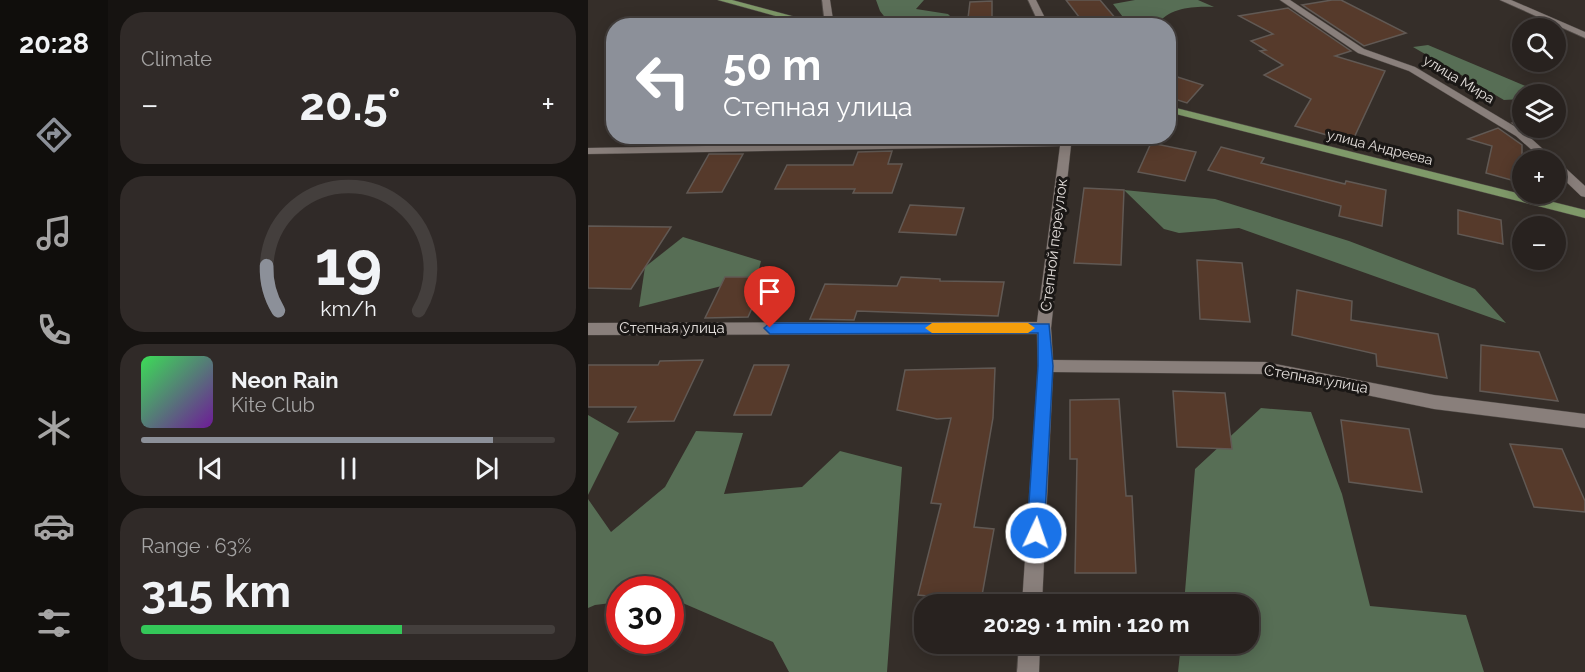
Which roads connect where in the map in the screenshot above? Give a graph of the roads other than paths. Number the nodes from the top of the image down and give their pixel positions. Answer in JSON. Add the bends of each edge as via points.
{"nodes":[{"id":1,"x":722,"y":0,"type":"edge"},
{"id":2,"x":826,"y":0,"type":"edge"},
{"id":3,"x":1032,"y":0,"type":"edge"},
{"id":4,"x":1284,"y":0,"type":"edge"},
{"id":5,"x":1504,"y":0,"type":"edge"},
{"id":6,"x":793,"y":18,"type":"edge"},
{"id":7,"x":829,"y":18,"type":"edge"},
{"id":8,"x":1041,"y":18,"type":"edge"},
{"id":9,"x":1585,"y":35,"type":"edge"},
{"id":10,"x":1176,"y":111,"type":"edge"},
{"id":11,"x":875,"y":144,"type":"edge"},
{"id":12,"x":1066,"y":144,"type":"edge"},
{"id":13,"x":588,"y":150,"type":"edge"},
{"id":14,"x":1538,"y":150,"type":"edge"},
{"id":15,"x":1566,"y":176,"type":"edge"},
{"id":16,"x":1585,"y":194,"type":"edge"},
{"id":17,"x":1585,"y":214,"type":"edge"},
{"id":18,"x":588,"y":328,"type":"edge"},
{"id":19,"x":1044,"y":328,"type":"junction"},
{"id":20,"x":1046,"y":366,"type":"junction"},
{"id":21,"x":1585,"y":421,"type":"edge"},
{"id":22,"x":1033,"y":594,"type":"edge"},
{"id":23,"x":1029,"y":654,"type":"edge"},
{"id":24,"x":1028,"y":672,"type":"edge"}],
"edges":[{"from":1,"to":6,"type":"main road"},
{"from":2,"to":7,"type":"street"},
{"from":3,"to":8,"type":"street"},
{"from":4,"to":14,"type":"street","name":"улица Мира","via":[[1361,51],[1412,69],[1442,86],[1520,134]]},
{"from":5,"to":9,"type":"street"},
{"from":10,"to":17,"type":"main road","name":"улица Андреева"},
{"from":11,"to":13,"type":"street"},
{"from":12,"to":19,"type":"street","name":"Степной переулок"},
{"from":15,"to":16,"type":"street"},
{"from":18,"to":19,"type":"street","name":"Степная улица"},
{"from":19,"to":20,"type":"street","name":"Степной переулок"},
{"from":20,"to":21,"type":"street","name":"Степная улица","via":[[1265,369],[1434,402]]},
{"from":20,"to":22,"type":"street","name":"Степной переулок"},
{"from":23,"to":24,"type":"street"}]}
